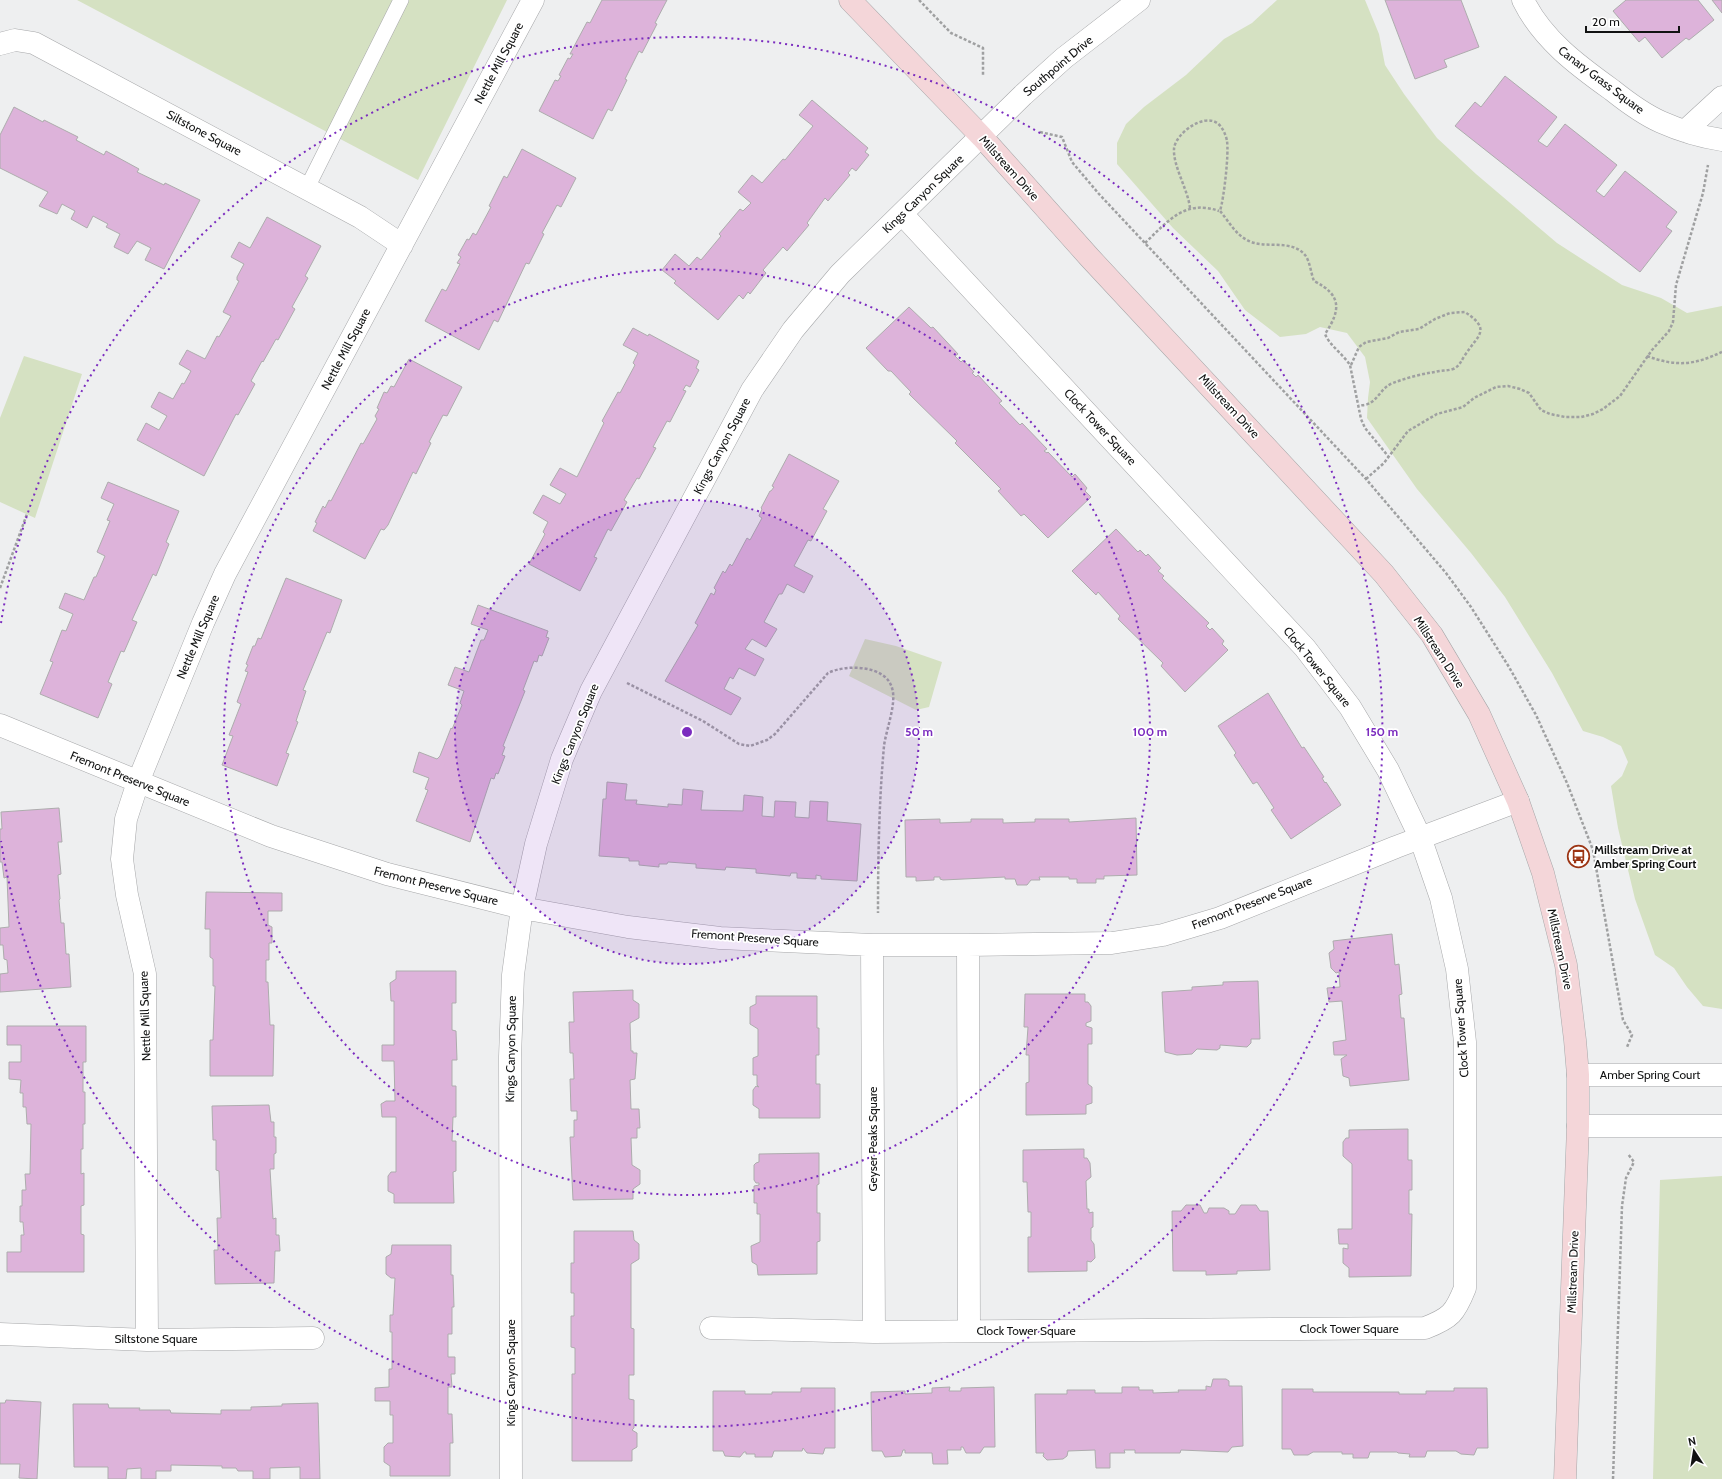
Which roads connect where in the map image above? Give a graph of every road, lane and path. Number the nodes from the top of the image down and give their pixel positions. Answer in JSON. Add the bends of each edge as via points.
{"nodes":[{"id":1,"x":401,"y":0,"type":"edge"},
{"id":2,"x":533,"y":0,"type":"edge"},
{"id":3,"x":850,"y":0,"type":"edge"},
{"id":4,"x":919,"y":0,"type":"edge"},
{"id":5,"x":1139,"y":0,"type":"edge"},
{"id":6,"x":1523,"y":0,"type":"edge"},
{"id":7,"x":0,"y":44,"type":"edge"},
{"id":8,"x":983,"y":76,"type":"dead end"},
{"id":9,"x":1722,"y":97,"type":"edge"},
{"id":10,"x":1685,"y":131,"type":"junction"},
{"id":11,"x":982,"y":137,"type":"junction"},
{"id":12,"x":1718,"y":139,"type":"edge"},
{"id":13,"x":307,"y":188,"type":"junction"},
{"id":14,"x":1190,"y":208,"type":"junction"},
{"id":15,"x":1220,"y":211,"type":"junction"},
{"id":16,"x":902,"y":214,"type":"junction"},
{"id":17,"x":1145,"y":243,"type":"dead end"},
{"id":18,"x":402,"y":245,"type":"junction"},
{"id":19,"x":1722,"y":352,"type":"edge"},
{"id":20,"x":1647,"y":356,"type":"junction"},
{"id":21,"x":1350,"y":365,"type":"junction"},
{"id":22,"x":1358,"y":406,"type":"junction"},
{"id":23,"x":1388,"y":456,"type":"junction"},
{"id":24,"x":1366,"y":479,"type":"dead end"},
{"id":25,"x":27,"y":514,"type":"dead end"},
{"id":26,"x":0,"y":588,"type":"edge"},
{"id":27,"x":623,"y":681,"type":"dead end"},
{"id":28,"x":0,"y":726,"type":"edge"},
{"id":29,"x":138,"y":782,"type":"junction"},
{"id":30,"x":1518,"y":801,"type":"junction"},
{"id":31,"x":1420,"y":837,"type":"junction"},
{"id":32,"x":522,"y":908,"type":"junction"},
{"id":33,"x":878,"y":913,"type":"dead end"},
{"id":34,"x":872,"y":945,"type":"junction"},
{"id":35,"x":968,"y":945,"type":"junction"},
{"id":36,"x":1578,"y":1075,"type":"junction"},
{"id":37,"x":1722,"y":1075,"type":"edge"},
{"id":38,"x":1578,"y":1126,"type":"junction"},
{"id":39,"x":1722,"y":1126,"type":"edge"},
{"id":40,"x":1628,"y":1154,"type":"dead end"},
{"id":41,"x":711,"y":1328,"type":"dead end"},
{"id":42,"x":969,"y":1331,"type":"junction"},
{"id":43,"x":874,"y":1332,"type":"junction"},
{"id":44,"x":0,"y":1334,"type":"edge"},
{"id":45,"x":313,"y":1338,"type":"dead end"},
{"id":46,"x":147,"y":1340,"type":"junction"},
{"id":47,"x":511,"y":1479,"type":"edge"},
{"id":48,"x":1565,"y":1479,"type":"edge"},
{"id":49,"x":1614,"y":1479,"type":"edge"}],
"edges":[{"from":1,"to":13,"type":"lane"},
{"from":2,"to":18,"type":"street","name":"Nettle Mill Square"},
{"from":3,"to":11,"type":"street","name":"Millstream Drive"},
{"from":4,"to":8,"type":"path","via":[[951,33],[983,48]]},
{"from":5,"to":11,"type":"street","name":"Southpoint Drive","via":[[1064,58]]},
{"from":6,"to":10,"type":"street","name":"Canary Grass Square","via":[[1539,27],[1556,47],[1638,110]]},
{"from":7,"to":13,"type":"street","name":"Siltstone Square","via":[[15,40],[34,42]]},
{"from":9,"to":10,"type":"street"},
{"from":10,"to":12,"type":"street","name":"Canary Grass Square"},
{"from":11,"to":16,"type":"street","name":"Kings Canyon Square"},
{"from":11,"to":30,"type":"street","name":"Millstream Drive","via":[[1384,574],[1432,635],[1479,714]]},
{"from":12,"to":20,"type":"path","via":[[1676,285],[1673,322],[1669,331]]},
{"from":13,"to":18,"type":"street","name":"Siltstone Square","via":[[360,217]]},
{"from":14,"to":15,"type":"path","via":[[1209,207]]},
{"from":14,"to":15,"type":"path","via":[[1174,148],[1177,139],[1183,133],[1197,123],[1210,120],[1222,127],[1227,141]]},
{"from":14,"to":17,"type":"path","via":[[1176,215]]},
{"from":15,"to":21,"type":"path","via":[[1247,241],[1294,246],[1305,255],[1314,281],[1333,294],[1337,312],[1325,334],[1327,339]]},
{"from":16,"to":31,"type":"street","name":"Clock Tower Square","via":[[1305,648],[1350,707],[1385,764]]},
{"from":16,"to":32,"type":"street","name":"Kings Canyon Square","via":[[840,274],[793,330],[752,390],[591,691],[562,759],[536,844]]},
{"from":18,"to":29,"type":"street","name":"Nettle Mill Square","via":[[225,574]]},
{"from":19,"to":20,"type":"path","via":[[1688,364],[1672,364]]},
{"from":20,"to":23,"type":"path","via":[[1620,396],[1593,414],[1581,417],[1550,414],[1541,410],[1529,393],[1508,386],[1496,388],[1474,398],[1463,407],[1437,414],[1408,431]]},
{"from":21,"to":22,"type":"path"},
{"from":21,"to":22,"type":"path","via":[[1359,347],[1366,342],[1418,329],[1450,313],[1465,312],[1479,325],[1480,334],[1476,343],[1458,366],[1392,383],[1383,388],[1370,403]]},
{"from":22,"to":23,"type":"path","via":[[1365,428]]},
{"from":23,"to":24,"type":"path"},
{"from":25,"to":26,"type":"path"},
{"from":27,"to":33,"type":"path","via":[[703,720],[739,744],[750,746],[775,734],[828,673],[837,668],[856,667],[882,675],[890,682],[893,690],[892,702],[881,785]]},
{"from":28,"to":29,"type":"street","name":"Fremont Preserve Square"},
{"from":29,"to":32,"type":"street","name":"Fremont Preserve Square","via":[[270,836],[387,874]]},
{"from":29,"to":46,"type":"street","name":"Nettle Mill Square","via":[[126,819],[122,859],[127,895],[145,974]]},
{"from":30,"to":31,"type":"street","name":"Fremont Preserve Square"},
{"from":30,"to":36,"type":"street","name":"Millstream Drive","via":[[1543,873],[1566,965]]},
{"from":31,"to":35,"type":"street","name":"Fremont Preserve Square","via":[[1220,918],[1163,935],[1112,943]]},
{"from":31,"to":42,"type":"street","name":"Clock Tower Square","via":[[1441,898],[1457,969],[1465,1042],[1465,1288],[1459,1306],[1444,1321],[1425,1328]]},
{"from":32,"to":34,"type":"street","name":"Fremont Preserve Square","via":[[628,927],[720,938]]},
{"from":32,"to":47,"type":"street","name":"Kings Canyon Square","via":[[513,975],[510,1057]]},
{"from":34,"to":35,"type":"street","name":"Fremont Preserve Square"},
{"from":34,"to":43,"type":"street","name":"Geyser Peaks Square"},
{"from":35,"to":42,"type":"street"},
{"from":36,"to":37,"type":"street","name":"Amber Spring Court"},
{"from":36,"to":38,"type":"street","name":"Millstream Drive"},
{"from":38,"to":39,"type":"street"},
{"from":38,"to":48,"type":"street","name":"Millstream Drive"},
{"from":40,"to":49,"type":"path","via":[[1634,1162],[1626,1178],[1622,1206]]},
{"from":41,"to":43,"type":"street","name":"Clock Tower Square"},
{"from":42,"to":43,"type":"street","name":"Clock Tower Square"},
{"from":44,"to":46,"type":"street","name":"Siltstone Square"},
{"from":45,"to":46,"type":"street","name":"Siltstone Square"}]}
